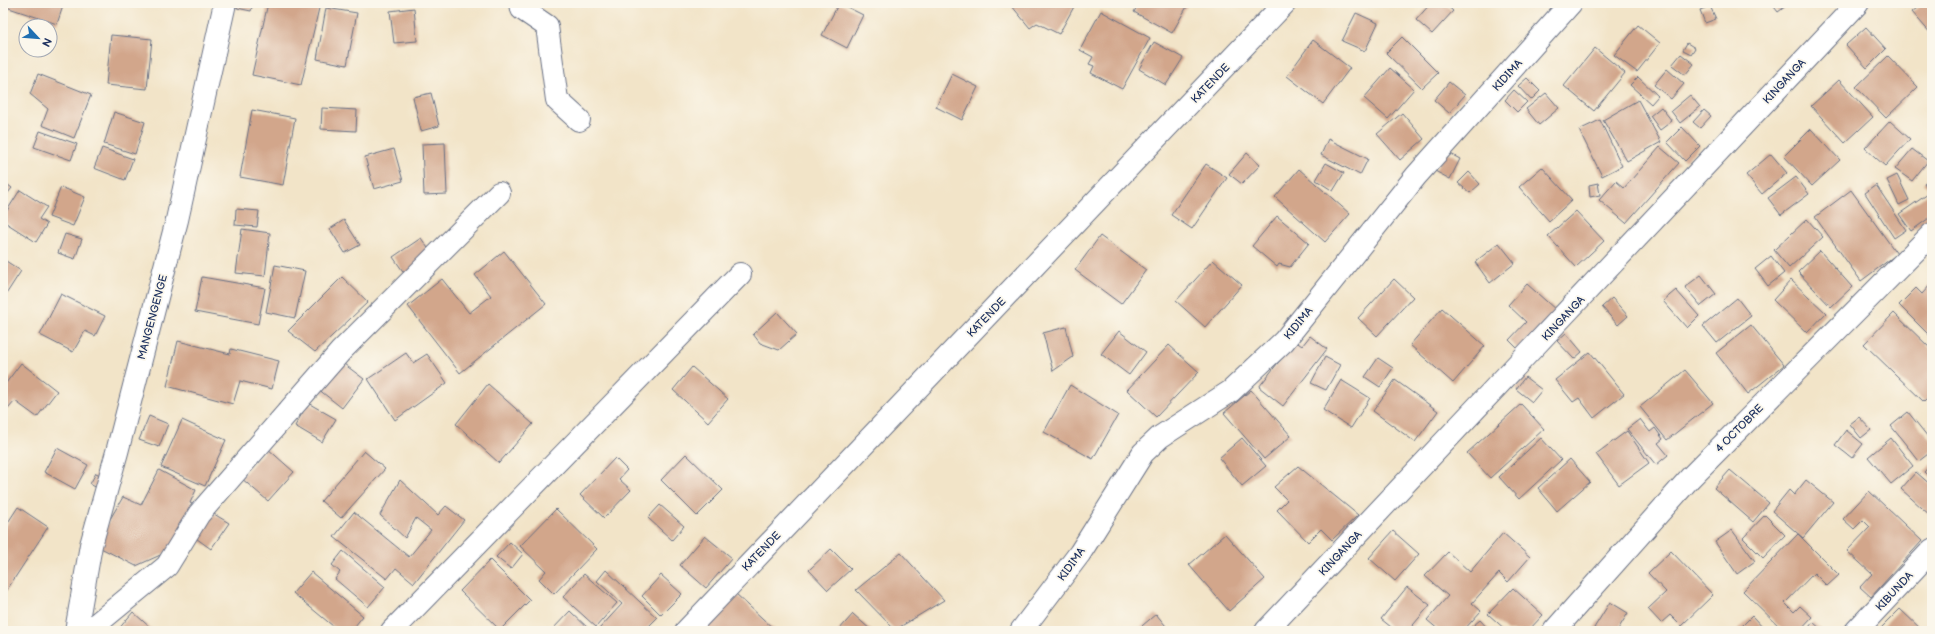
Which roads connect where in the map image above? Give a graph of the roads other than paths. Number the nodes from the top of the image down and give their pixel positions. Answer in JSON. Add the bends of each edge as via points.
{"nodes":[{"id":1,"x":225,"y":3,"type":"edge"},
{"id":2,"x":521,"y":3,"type":"edge"},
{"id":3,"x":1285,"y":3,"type":"edge"},
{"id":4,"x":1571,"y":3,"type":"edge"},
{"id":5,"x":1858,"y":3,"type":"edge"},
{"id":6,"x":579,"y":120,"type":"dead end"},
{"id":7,"x":499,"y":193,"type":"dead end"},
{"id":8,"x":1932,"y":234,"type":"edge"},
{"id":9,"x":740,"y":274,"type":"dead end"},
{"id":10,"x":1932,"y":550,"type":"edge"},
{"id":11,"x":76,"y":631,"type":"edge"},
{"id":12,"x":88,"y":631,"type":"edge"},
{"id":13,"x":392,"y":631,"type":"edge"},
{"id":14,"x":686,"y":631,"type":"edge"},
{"id":15,"x":1021,"y":631,"type":"edge"},
{"id":16,"x":1266,"y":631,"type":"edge"},
{"id":17,"x":1554,"y":631,"type":"edge"},
{"id":18,"x":1856,"y":631,"type":"edge"}],
"edges":[{"from":1,"to":11,"type":"street","name":"MANGENGENGE","via":[[177,220],[91,545]]},
{"from":2,"to":6,"type":"street","via":[[522,9],[547,26],[557,100]]},
{"from":3,"to":14,"type":"street","name":"KATENDE"},
{"from":4,"to":15,"type":"street","name":"KIDIMA","via":[[1416,176],[1284,341],[1231,391],[1160,437],[1143,453],[1080,553]]},
{"from":5,"to":16,"type":"street","name":"KINGANGA"},
{"from":7,"to":12,"type":"street","via":[[342,351],[199,514],[167,566]]},
{"from":8,"to":17,"type":"street","name":"4 OCTOBRE","via":[[1690,478]]},
{"from":9,"to":13,"type":"street"},
{"from":10,"to":18,"type":"street","name":"KIBUNDA"}]}
